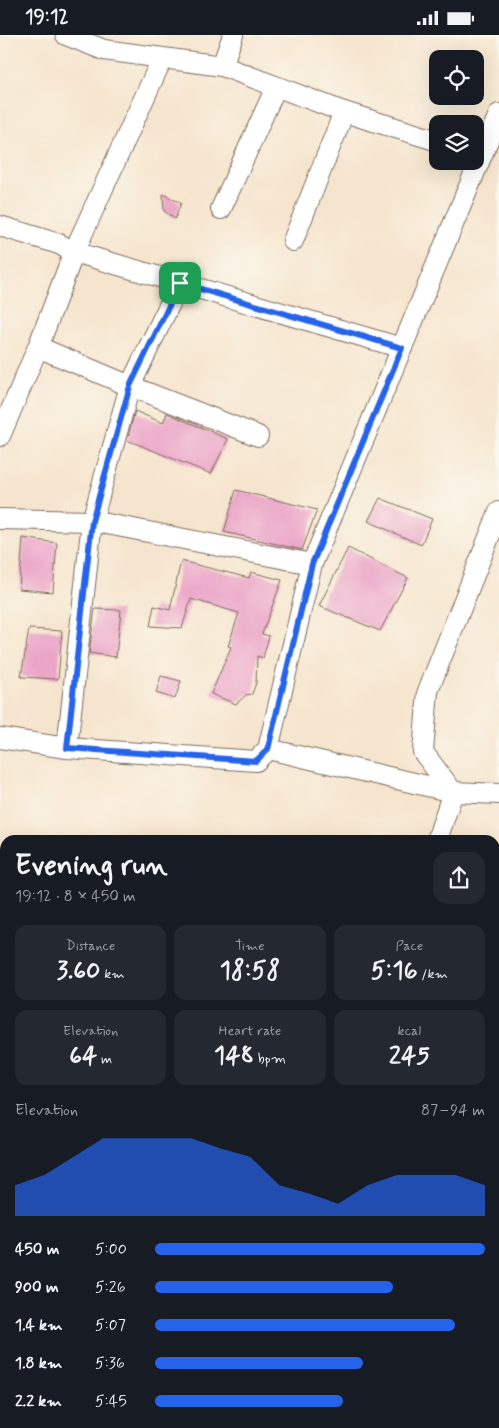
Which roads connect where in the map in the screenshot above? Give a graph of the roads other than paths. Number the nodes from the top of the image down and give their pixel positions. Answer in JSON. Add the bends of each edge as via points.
{"nodes":[{"id":1,"x":66,"y":35,"type":"edge"},
{"id":2,"x":233,"y":35,"type":"edge"},
{"id":3,"x":162,"y":59,"type":"junction"},
{"id":4,"x":222,"y":66,"type":"junction"},
{"id":5,"x":276,"y":87,"type":"junction"},
{"id":6,"x":344,"y":112,"type":"junction"},
{"id":7,"x":499,"y":114,"type":"edge"},
{"id":8,"x":429,"y":138,"type":"edge"},
{"id":9,"x":484,"y":143,"type":"edge"},
{"id":10,"x":472,"y":170,"type":"edge"},
{"id":11,"x":221,"y":209,"type":"dead end"},
{"id":12,"x":0,"y":226,"type":"edge"},
{"id":13,"x":293,"y":241,"type":"dead end"},
{"id":14,"x":74,"y":252,"type":"junction"},
{"id":15,"x":180,"y":283,"type":"junction"},
{"id":16,"x":38,"y":347,"type":"junction"},
{"id":17,"x":402,"y":348,"type":"junction"},
{"id":18,"x":130,"y":386,"type":"junction"},
{"id":19,"x":0,"y":436,"type":"edge"},
{"id":20,"x":258,"y":436,"type":"dead end"},
{"id":21,"x":499,"y":512,"type":"edge"},
{"id":22,"x":0,"y":519,"type":"edge"},
{"id":23,"x":92,"y":521,"type":"junction"},
{"id":24,"x":312,"y":564,"type":"junction"},
{"id":25,"x":0,"y":737,"type":"edge"},
{"id":26,"x":67,"y":748,"type":"junction"},
{"id":27,"x":268,"y":749,"type":"junction"},
{"id":28,"x":453,"y":792,"type":"junction"},
{"id":29,"x":499,"y":793,"type":"edge"},
{"id":30,"x":439,"y":835,"type":"edge"}],
"edges":[{"from":1,"to":3,"type":"street","via":[[104,50]]},
{"from":2,"to":4,"type":"street"},
{"from":3,"to":4,"type":"street"},
{"from":3,"to":14,"type":"street"},
{"from":4,"to":5,"type":"street"},
{"from":5,"to":6,"type":"street"},
{"from":5,"to":11,"type":"street"},
{"from":6,"to":8,"type":"street"},
{"from":6,"to":13,"type":"street"},
{"from":7,"to":9,"type":"street"},
{"from":10,"to":17,"type":"street"},
{"from":12,"to":14,"type":"street","via":[[59,244]]},
{"from":14,"to":15,"type":"street"},
{"from":14,"to":16,"type":"street"},
{"from":15,"to":17,"type":"street"},
{"from":15,"to":18,"type":"street"},
{"from":16,"to":18,"type":"street"},
{"from":16,"to":19,"type":"street"},
{"from":17,"to":24,"type":"street"},
{"from":18,"to":20,"type":"street"},
{"from":18,"to":23,"type":"street"},
{"from":21,"to":28,"type":"street","via":[[428,691],[422,752]]},
{"from":22,"to":23,"type":"street"},
{"from":23,"to":24,"type":"street"},
{"from":23,"to":26,"type":"street"},
{"from":24,"to":27,"type":"street"},
{"from":25,"to":26,"type":"street"},
{"from":26,"to":27,"type":"street","via":[[256,761]]},
{"from":27,"to":28,"type":"street"},
{"from":28,"to":29,"type":"street"},
{"from":28,"to":30,"type":"street"}]}
